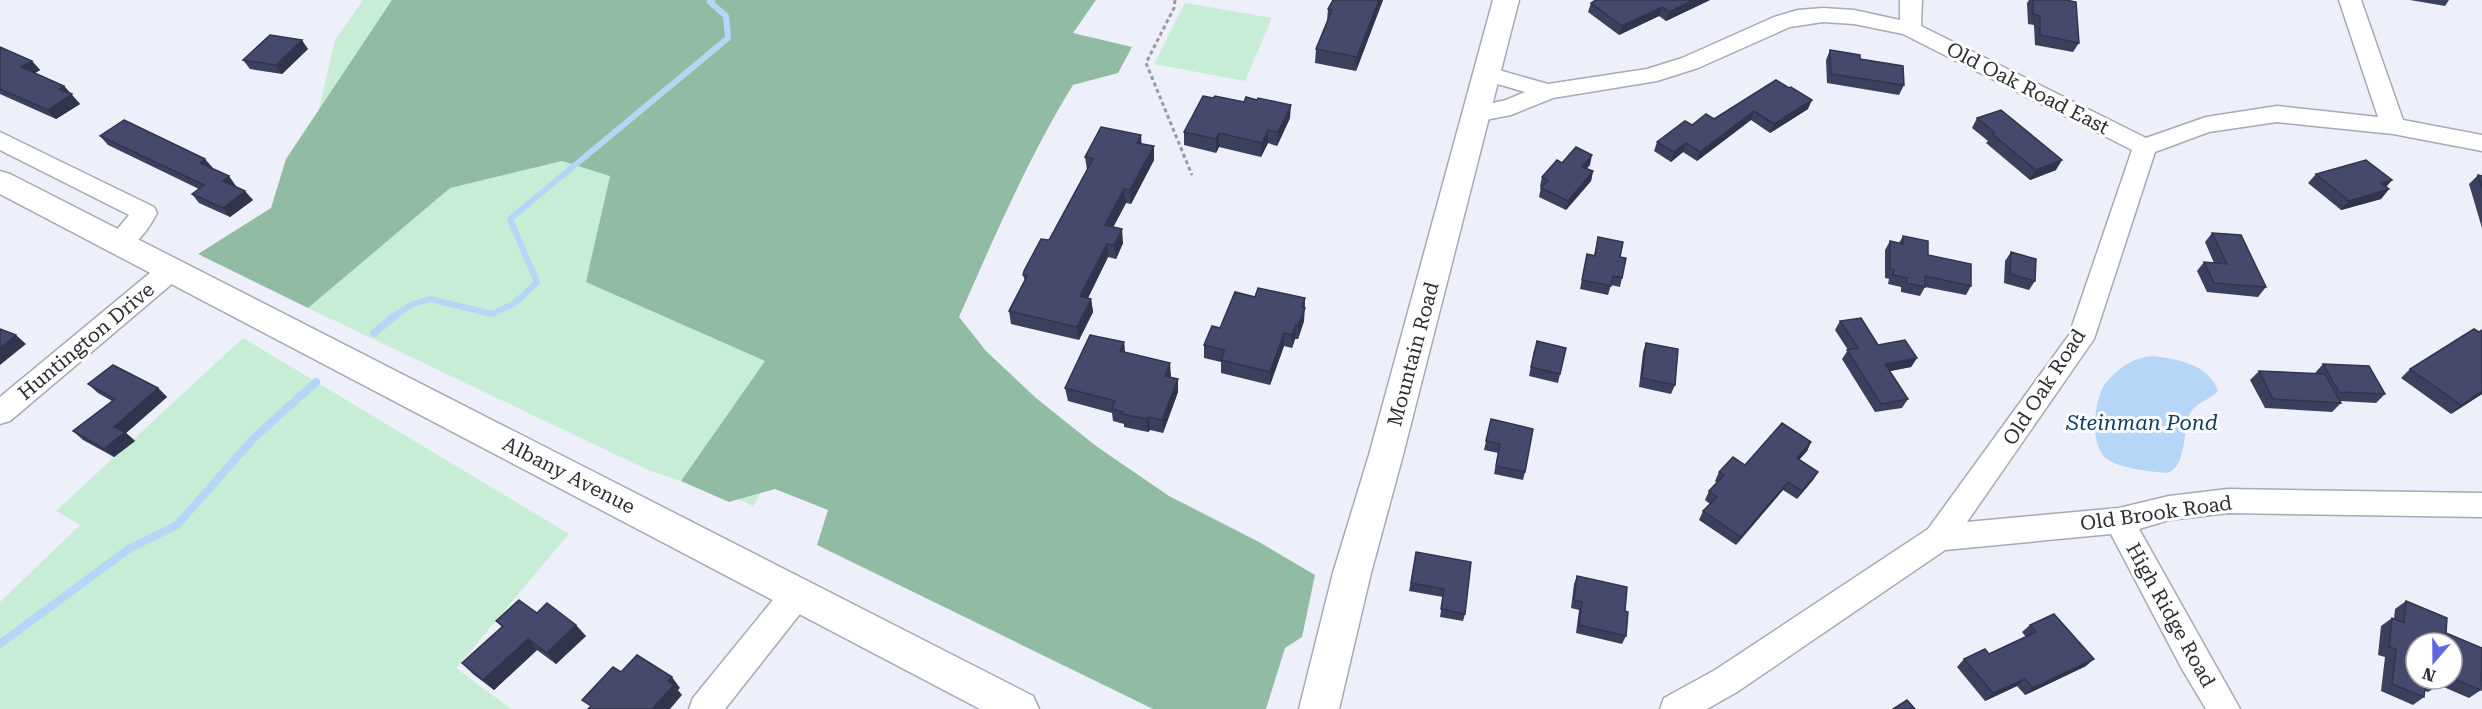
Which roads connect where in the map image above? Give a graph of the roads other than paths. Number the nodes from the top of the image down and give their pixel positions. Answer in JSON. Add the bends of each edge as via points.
{"nodes":[{"id":1,"x":1506,"y":0,"type":"edge"},
{"id":2,"x":1911,"y":0,"type":"edge"},
{"id":3,"x":2350,"y":0,"type":"edge"},
{"id":4,"x":1910,"y":29,"type":"junction"},
{"id":5,"x":1485,"y":74,"type":"junction"},
{"id":6,"x":1548,"y":91,"type":"junction"},
{"id":7,"x":1475,"y":114,"type":"junction"},
{"id":8,"x":2393,"y":126,"type":"junction"},
{"id":9,"x":0,"y":140,"type":"edge"},
{"id":10,"x":2482,"y":143,"type":"edge"},
{"id":11,"x":2145,"y":147,"type":"junction"},
{"id":12,"x":0,"y":182,"type":"edge"},
{"id":13,"x":119,"y":243,"type":"junction"},
{"id":14,"x":171,"y":270,"type":"junction"},
{"id":15,"x":0,"y":412,"type":"edge"},
{"id":16,"x":2482,"y":505,"type":"edge"},
{"id":17,"x":2119,"y":521,"type":"junction"},
{"id":18,"x":1940,"y":538,"type":"junction"},
{"id":19,"x":796,"y":595,"type":"junction"},
{"id":20,"x":705,"y":709,"type":"edge"},
{"id":21,"x":1019,"y":709,"type":"edge"},
{"id":22,"x":1319,"y":709,"type":"edge"},
{"id":23,"x":1676,"y":709,"type":"edge"},
{"id":24,"x":2224,"y":709,"type":"edge"}],
"edges":[{"from":1,"to":5,"type":"main road","name":"Mountain Road"},
{"from":2,"to":4,"type":"street"},
{"from":3,"to":8,"type":"street"},
{"from":4,"to":6,"type":"street","name":"Old Oak Road East","via":[[1854,17],[1798,17],[1690,63],[1649,76]]},
{"from":4,"to":11,"type":"street","name":"Old Oak Road East"},
{"from":5,"to":6,"type":"street"},
{"from":5,"to":7,"type":"main road","name":"Mountain Road"},
{"from":6,"to":7,"type":"street","via":[[1511,107]]},
{"from":7,"to":22,"type":"main road","name":"Mountain Road"},
{"from":8,"to":10,"type":"street"},
{"from":8,"to":11,"type":"street","via":[[2277,114],[2206,125]]},
{"from":9,"to":13,"type":"street","via":[[145,213]]},
{"from":11,"to":18,"type":"street","name":"Old Oak Road","via":[[2080,339]]},
{"from":12,"to":13,"type":"main road","name":"Albany Avenue"},
{"from":13,"to":14,"type":"main road","name":"Albany Avenue"},
{"from":14,"to":15,"type":"street","name":"Huntington Drive"},
{"from":14,"to":19,"type":"main road","name":"Albany Avenue"},
{"from":16,"to":17,"type":"street","name":"Old Brook Road","via":[[2228,501],[2169,508]]},
{"from":17,"to":18,"type":"street","name":"Old Brook Road"},
{"from":17,"to":24,"type":"street","name":"High Ridge Road"},
{"from":18,"to":23,"type":"street","name":"Old Oak Road","via":[[1726,681]]},
{"from":19,"to":20,"type":"street"},
{"from":19,"to":21,"type":"main road","name":"Albany Avenue"}]}
